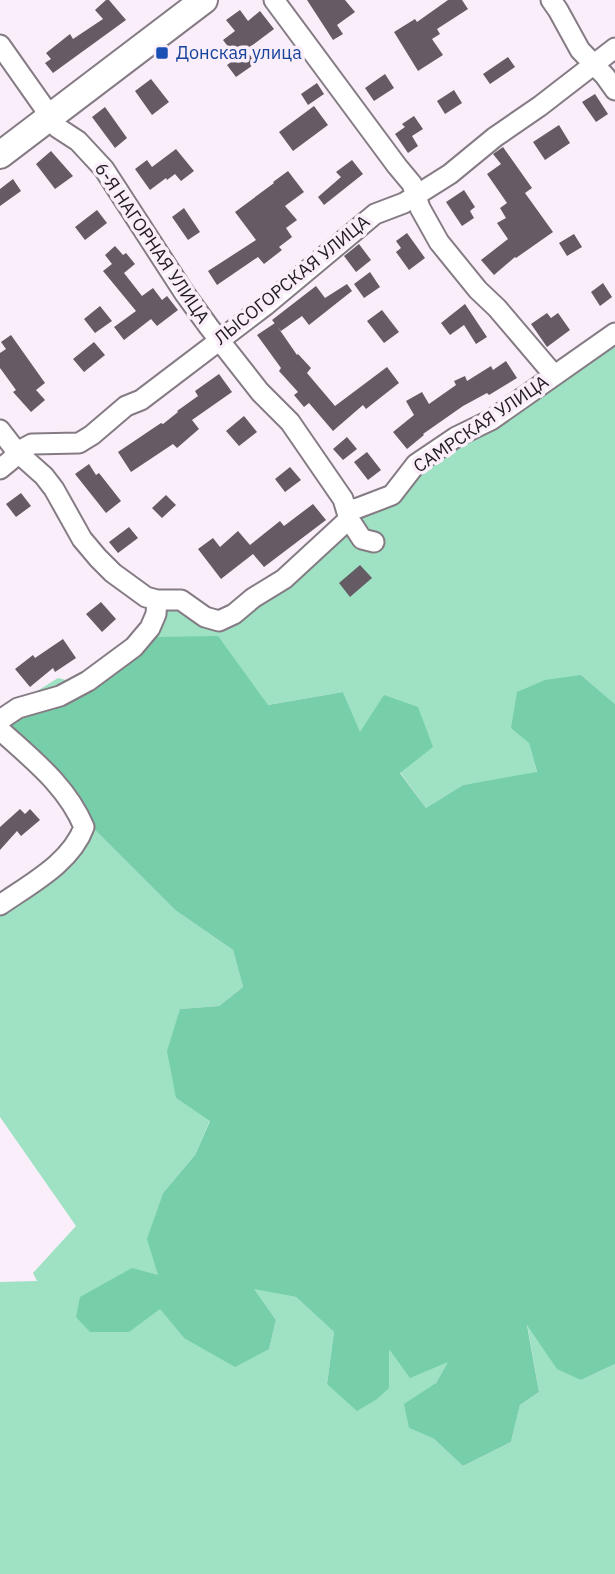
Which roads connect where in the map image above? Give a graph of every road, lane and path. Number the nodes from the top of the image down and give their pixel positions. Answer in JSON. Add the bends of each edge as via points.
{"nodes":[{"id":1,"x":204,"y":0,"type":"edge"},
{"id":2,"x":274,"y":0,"type":"edge"},
{"id":3,"x":551,"y":0,"type":"edge"},
{"id":4,"x":0,"y":45,"type":"edge"},
{"id":5,"x":615,"y":48,"type":"edge"},
{"id":6,"x":592,"y":64,"type":"junction"},
{"id":7,"x":615,"y":90,"type":"edge"},
{"id":8,"x":49,"y":119,"type":"junction"},
{"id":9,"x":0,"y":155,"type":"edge"},
{"id":10,"x":416,"y":196,"type":"junction"},
{"id":11,"x":615,"y":333,"type":"edge"},
{"id":12,"x":219,"y":340,"type":"junction"},
{"id":13,"x":554,"y":375,"type":"junction"},
{"id":14,"x":0,"y":430,"type":"edge"},
{"id":15,"x":17,"y":452,"type":"junction"},
{"id":16,"x":0,"y":469,"type":"edge"},
{"id":17,"x":348,"y":514,"type":"junction"},
{"id":18,"x":374,"y":542,"type":"dead end"},
{"id":19,"x":157,"y":600,"type":"junction"},
{"id":20,"x":0,"y":720,"type":"edge"},
{"id":21,"x":0,"y":730,"type":"edge"},
{"id":22,"x":0,"y":905,"type":"edge"}],
"edges":[{"from":1,"to":8,"type":"street"},
{"from":2,"to":10,"type":"street","via":[[412,184]]},
{"from":3,"to":6,"type":"street"},
{"from":4,"to":8,"type":"street","name":"6-Я НАГОРНАЯ УЛИЦА"},
{"from":5,"to":6,"type":"street","name":"ЛЫСОГОРСКАЯ УЛИЦА"},
{"from":6,"to":7,"type":"street"},
{"from":6,"to":10,"type":"street","name":"ЛЫСОГОРСКАЯ УЛИЦА"},
{"from":8,"to":9,"type":"street"},
{"from":8,"to":12,"type":"street","name":"6-Я НАГОРНАЯ УЛИЦА","via":[[104,169]]},
{"from":10,"to":12,"type":"street","name":"ЛЫСОГОРСКАЯ УЛИЦА","via":[[375,214]]},
{"from":10,"to":13,"type":"street","via":[[439,242]]},
{"from":11,"to":13,"type":"street","name":"САМРСКАЯ УЛИЦА"},
{"from":12,"to":15,"type":"street","name":"ЛЫСОГОРСКАЯ УЛИЦА","via":[[79,443],[32,444]]},
{"from":12,"to":17,"type":"street","name":"6-Я НАГОРНАЯ УЛИЦА","via":[[290,422],[343,499]]},
{"from":13,"to":17,"type":"street","name":"САМРСКАЯ УЛИЦА","via":[[491,420],[416,464],[392,495]]},
{"from":14,"to":15,"type":"street"},
{"from":15,"to":16,"type":"street"},
{"from":15,"to":19,"type":"street","via":[[54,489],[98,558],[146,597]]},
{"from":17,"to":18,"type":"street","name":"6-Я НАГОРНАЯ УЛИЦА","via":[[362,539]]},
{"from":17,"to":19,"type":"street","name":"САМРСКАЯ УЛИЦА","via":[[284,579],[219,621],[181,600]]},
{"from":19,"to":20,"type":"street","via":[[150,628],[134,647],[88,681],[60,696],[18,708]]},
{"from":21,"to":22,"type":"street","via":[[54,779],[84,827],[58,864]]}]}
